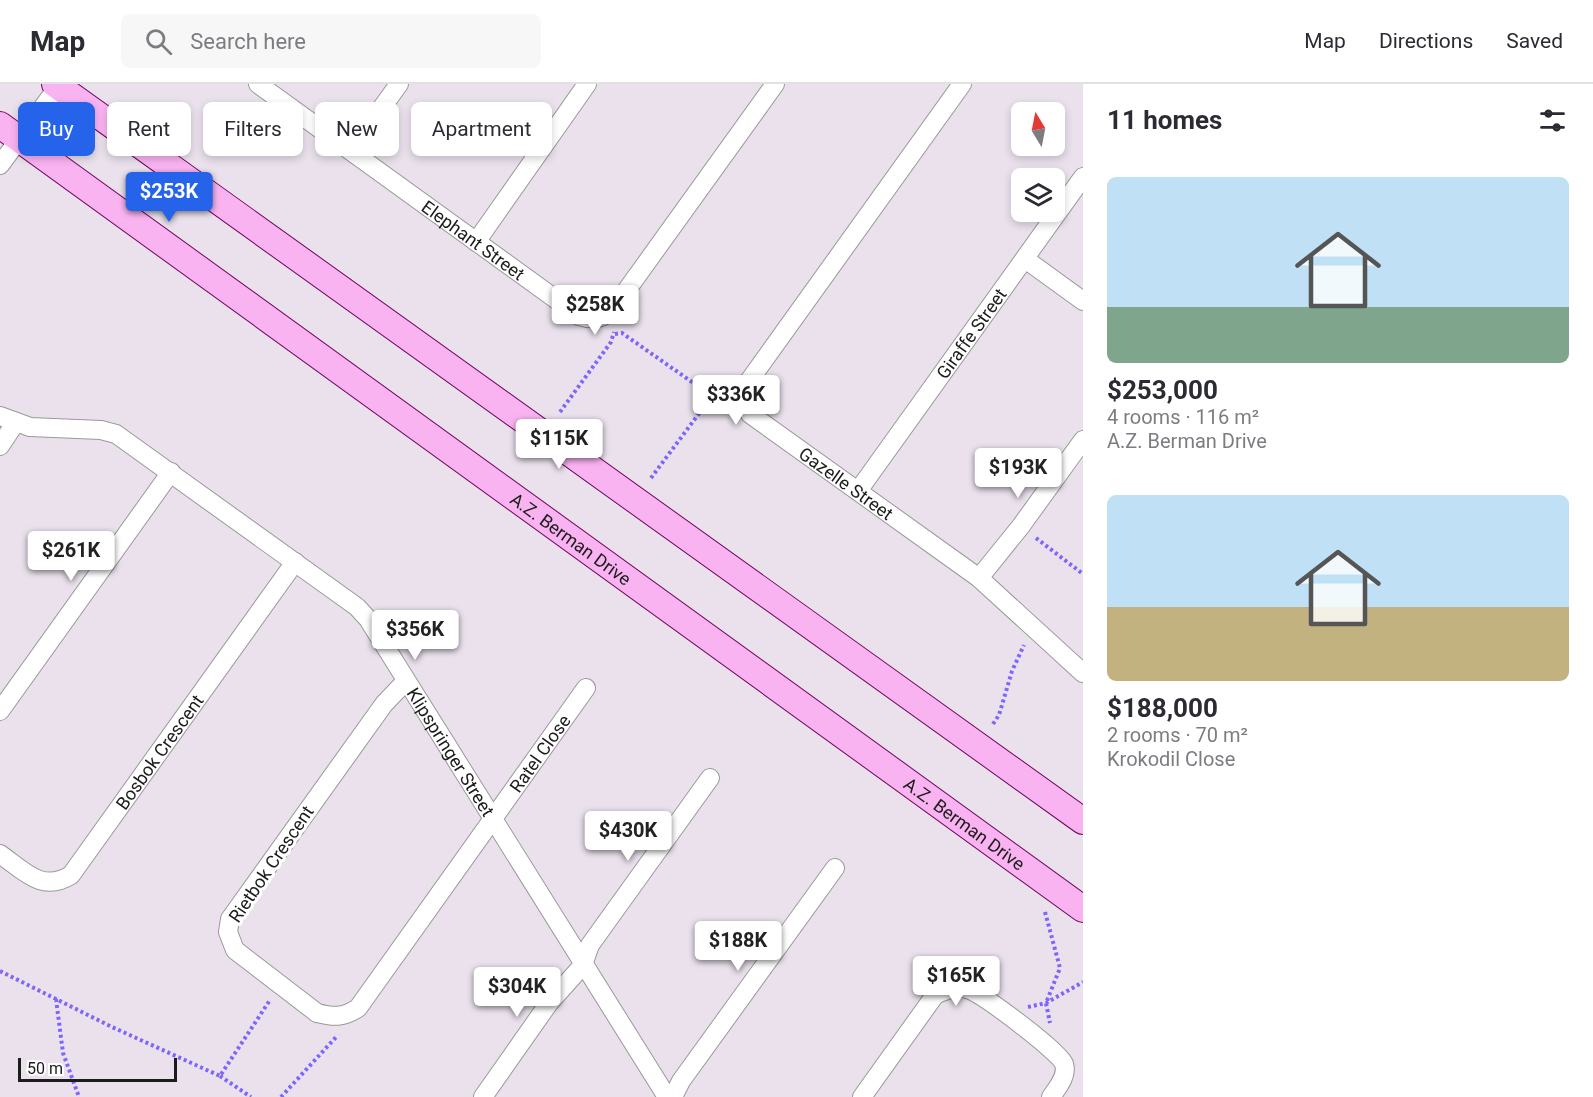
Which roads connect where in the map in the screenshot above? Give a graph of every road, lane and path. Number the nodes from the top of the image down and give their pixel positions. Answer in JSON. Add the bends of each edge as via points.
{"nodes":[{"id":1,"x":258,"y":84,"type":"edge"},
{"id":2,"x":399,"y":84,"type":"edge"},
{"id":3,"x":587,"y":84,"type":"edge"},
{"id":4,"x":775,"y":84,"type":"edge"},
{"id":5,"x":962,"y":84,"type":"edge"},
{"id":6,"x":58,"y":85,"type":"edge"},
{"id":7,"x":386,"y":102,"type":"edge"},
{"id":8,"x":315,"y":125,"type":"edge"},
{"id":9,"x":10,"y":133,"type":"edge"},
{"id":10,"x":358,"y":156,"type":"edge"},
{"id":11,"x":0,"y":165,"type":"edge"},
{"id":12,"x":1083,"y":177,"type":"edge"},
{"id":13,"x":476,"y":242,"type":"junction"},
{"id":14,"x":1025,"y":259,"type":"junction"},
{"id":15,"x":1083,"y":301,"type":"edge"},
{"id":16,"x":603,"y":317,"type":"junction"},
{"id":17,"x":615,"y":334,"type":"junction"},
{"id":18,"x":712,"y":396,"type":"junction"},
{"id":19,"x":744,"y":401,"type":"junction"},
{"id":20,"x":560,"y":412,"type":"dead end"},
{"id":21,"x":8,"y":419,"type":"edge"},
{"id":22,"x":1083,"y":440,"type":"edge"},
{"id":23,"x":0,"y":446,"type":"edge"},
{"id":24,"x":171,"y":472,"type":"junction"},
{"id":25,"x":651,"y":478,"type":"dead end"},
{"id":26,"x":858,"y":491,"type":"junction"},
{"id":27,"x":1021,"y":526,"type":"junction"},
{"id":28,"x":295,"y":562,"type":"junction"},
{"id":29,"x":1083,"y":574,"type":"edge"},
{"id":30,"x":979,"y":578,"type":"junction"},
{"id":31,"x":1035,"y":629,"type":"junction"},
{"id":32,"x":1083,"y":674,"type":"edge"},
{"id":33,"x":406,"y":681,"type":"junction"},
{"id":34,"x":586,"y":688,"type":"dead end"},
{"id":35,"x":0,"y":711,"type":"edge"},
{"id":36,"x":993,"y":724,"type":"dead end"},
{"id":37,"x":710,"y":778,"type":"dead end"},
{"id":38,"x":492,"y":818,"type":"junction"},
{"id":39,"x":1083,"y":821,"type":"edge"},
{"id":40,"x":0,"y":854,"type":"edge"},
{"id":41,"x":835,"y":868,"type":"dead end"},
{"id":42,"x":1083,"y":909,"type":"edge"},
{"id":43,"x":1045,"y":912,"type":"dead end"},
{"id":44,"x":583,"y":964,"type":"junction"},
{"id":45,"x":0,"y":971,"type":"edge"},
{"id":46,"x":1083,"y":982,"type":"edge"},
{"id":47,"x":281,"y":985,"type":"junction"},
{"id":48,"x":56,"y":999,"type":"junction"},
{"id":49,"x":1047,"y":1003,"type":"junction"},
{"id":50,"x":1000,"y":1012,"type":"junction"},
{"id":51,"x":339,"y":1017,"type":"junction"},
{"id":52,"x":1054,"y":1050,"type":"junction"},
{"id":53,"x":220,"y":1076,"type":"junction"},
{"id":54,"x":79,"y":1097,"type":"edge"},
{"id":55,"x":251,"y":1097,"type":"edge"},
{"id":56,"x":281,"y":1097,"type":"edge"},
{"id":57,"x":483,"y":1097,"type":"edge"},
{"id":58,"x":667,"y":1097,"type":"edge"},
{"id":59,"x":672,"y":1097,"type":"edge"},
{"id":60,"x":862,"y":1097,"type":"edge"},
{"id":61,"x":1051,"y":1097,"type":"edge"}],
"edges":[{"from":1,"to":8,"type":"street","name":"Elephant Street"},
{"from":2,"to":7,"type":"street"},
{"from":3,"to":13,"type":"street"},
{"from":4,"to":16,"type":"street","via":[[611,312]]},
{"from":5,"to":19,"type":"street","via":[[744,388]]},
{"from":6,"to":9,"type":"street"},
{"from":6,"to":39,"type":"main road"},
{"from":9,"to":11,"type":"street"},
{"from":9,"to":42,"type":"main road","name":"A.Z. Berman Drive"},
{"from":10,"to":13,"type":"street","name":"Elephant Street"},
{"from":12,"to":14,"type":"street","name":"Giraffe Street"},
{"from":13,"to":16,"type":"street","name":"Elephant Street","via":[[579,316]]},
{"from":14,"to":15,"type":"street"},
{"from":14,"to":26,"type":"street","name":"Giraffe Street"},
{"from":16,"to":17,"type":"path"},
{"from":17,"to":18,"type":"path","via":[[622,333]]},
{"from":17,"to":20,"type":"path"},
{"from":18,"to":19,"type":"path"},
{"from":18,"to":25,"type":"path"},
{"from":19,"to":26,"type":"street","name":"Gazelle Street","via":[[750,414]]},
{"from":21,"to":23,"type":"street"},
{"from":21,"to":24,"type":"street","name":"Klipspringer Street","via":[[30,427],[116,434]]},
{"from":22,"to":27,"type":"street"},
{"from":24,"to":28,"type":"street","name":"Klipspringer Street"},
{"from":24,"to":35,"type":"street"},
{"from":26,"to":30,"type":"street","name":"Gazelle Street"},
{"from":27,"to":29,"type":"path"},
{"from":27,"to":30,"type":"street"},
{"from":28,"to":33,"type":"street","name":"Klipspringer Street","via":[[357,607]]},
{"from":28,"to":40,"type":"street","name":"Bosbok Crescent","via":[[71,875],[59,883],[46,883],[32,878]]},
{"from":30,"to":31,"type":"street","name":"Gazelle Street"},
{"from":31,"to":32,"type":"street","name":"Gazelle Street"},
{"from":31,"to":36,"type":"path","via":[[1012,671]]},
{"from":33,"to":38,"type":"street","name":"Klipspringer Street"},
{"from":33,"to":47,"type":"street","name":"Rietbok Crescent","via":[[384,704],[230,919],[228,932],[235,950]]},
{"from":34,"to":38,"type":"street","name":"Ratel Close"},
{"from":37,"to":44,"type":"street","via":[[590,945]]},
{"from":38,"to":44,"type":"street","name":"Klipspringer Street"},
{"from":38,"to":51,"type":"street","via":[[358,1008]]},
{"from":41,"to":59,"type":"street"},
{"from":43,"to":49,"type":"path","via":[[1060,968]]},
{"from":44,"to":57,"type":"street","via":[[549,1003]]},
{"from":44,"to":58,"type":"street","name":"Klipspringer Street"},
{"from":45,"to":48,"type":"path"},
{"from":46,"to":49,"type":"path"},
{"from":47,"to":51,"type":"street","name":"Rietbok Crescent","via":[[316,1013]]},
{"from":47,"to":53,"type":"path"},
{"from":48,"to":53,"type":"path"},
{"from":48,"to":54,"type":"path","via":[[63,1053]]},
{"from":49,"to":50,"type":"path"},
{"from":49,"to":52,"type":"path"},
{"from":50,"to":52,"type":"street"},
{"from":50,"to":60,"type":"street","via":[[970,990],[952,988],[935,995]]},
{"from":51,"to":56,"type":"path","via":[[338,1035]]},
{"from":52,"to":61,"type":"street","via":[[1065,1065],[1063,1079]]},
{"from":53,"to":55,"type":"path"}]}
